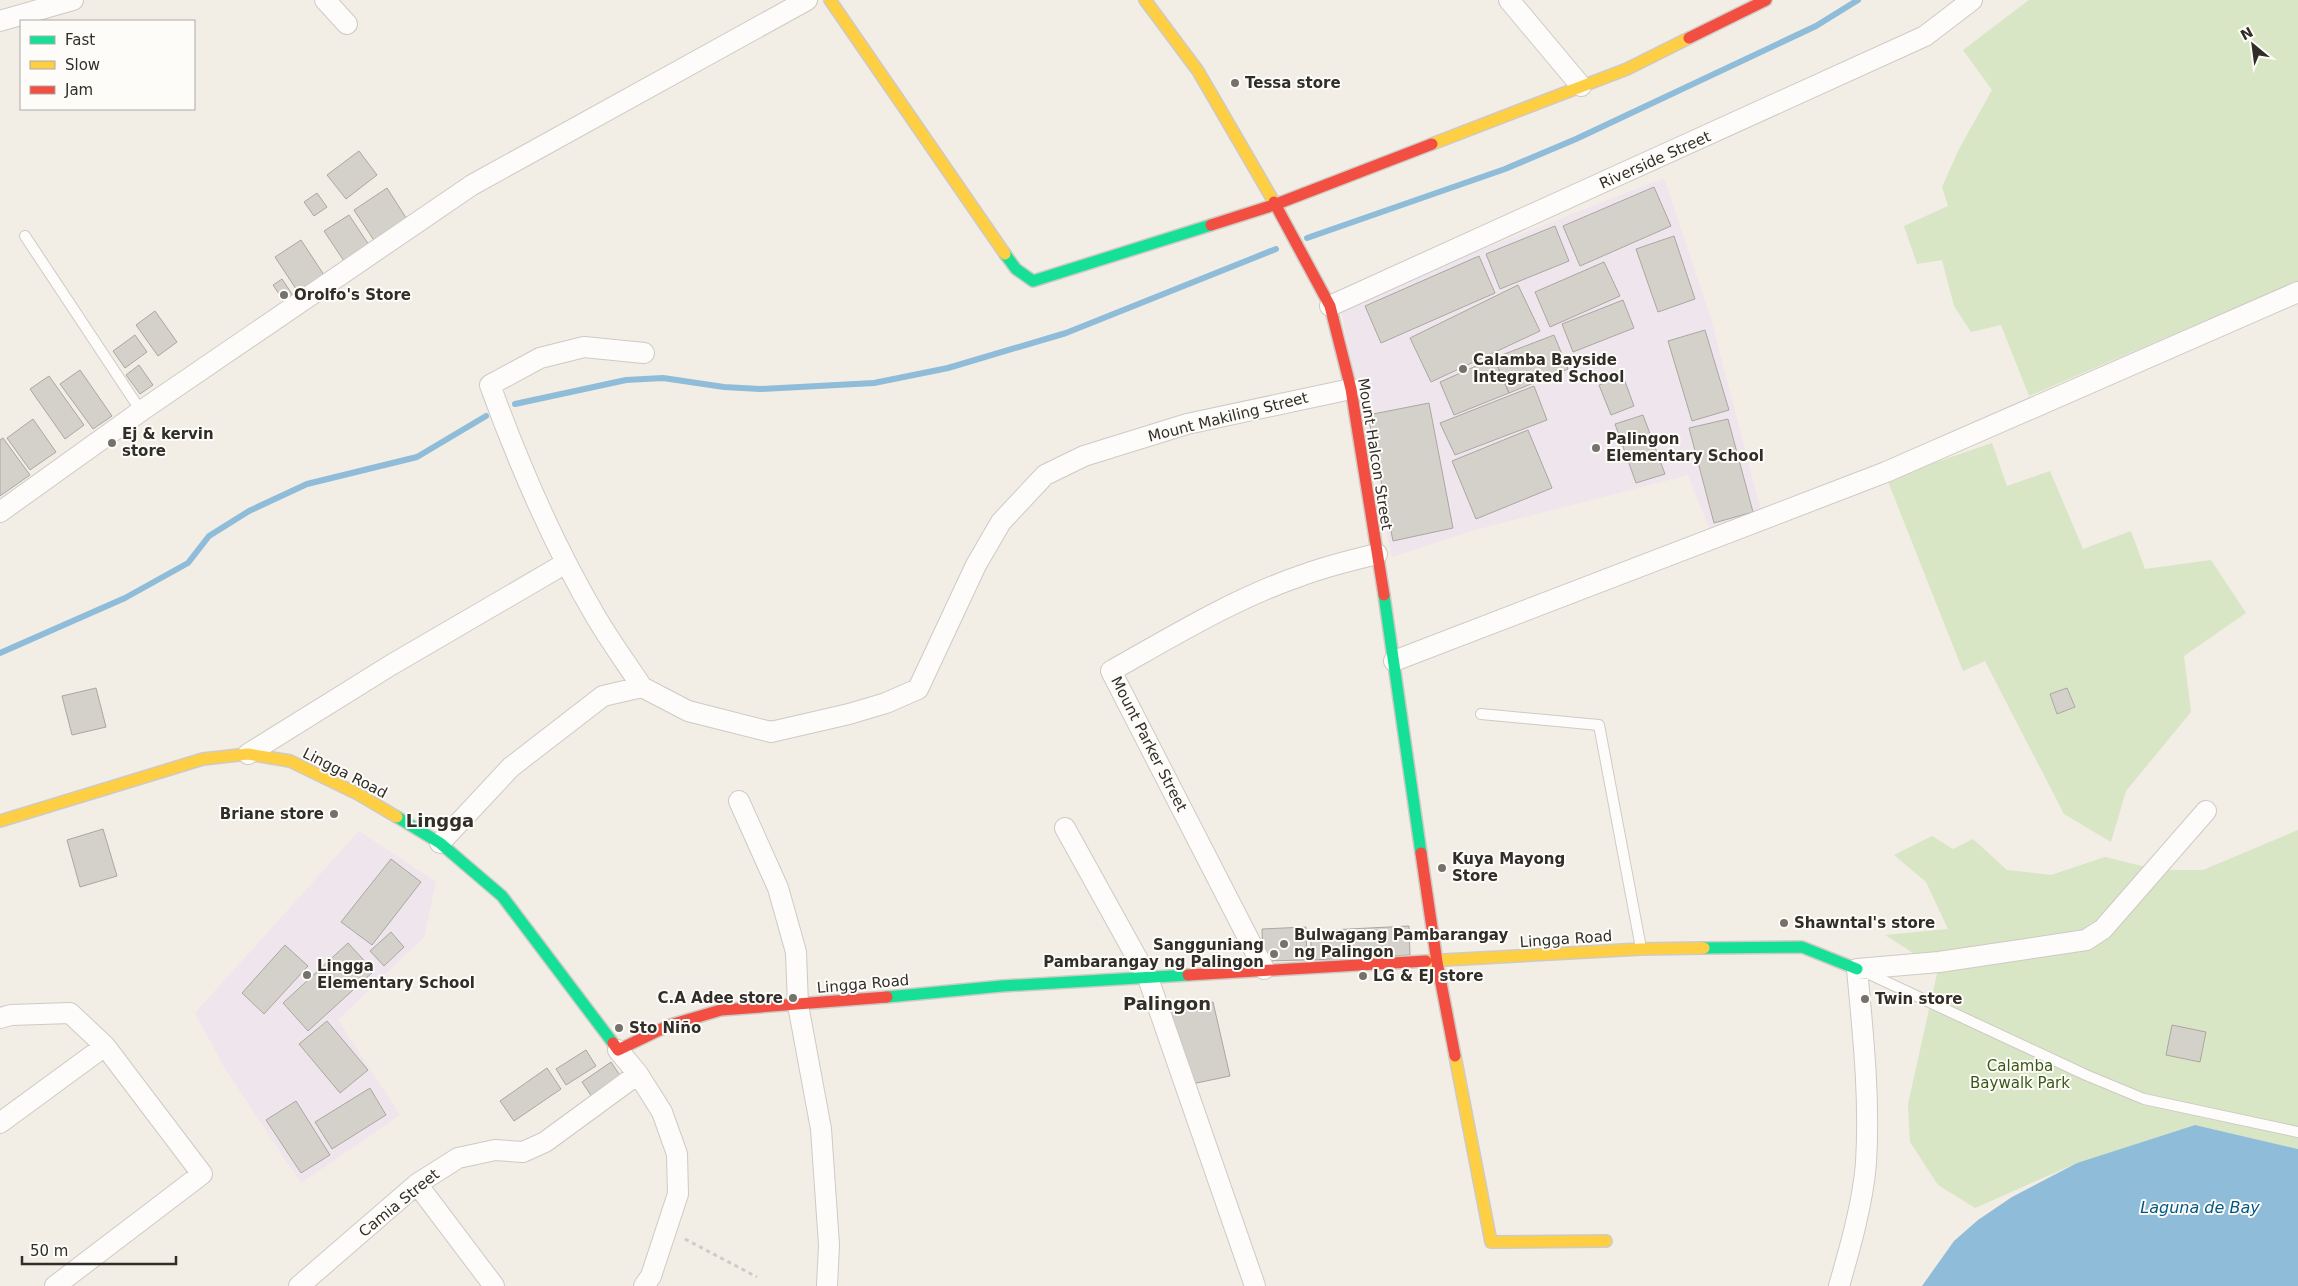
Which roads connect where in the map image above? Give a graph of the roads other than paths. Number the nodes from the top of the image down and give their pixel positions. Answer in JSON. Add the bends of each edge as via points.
{"nodes":[{"id":1,"x":73,"y":0,"type":"edge"},
{"id":2,"x":325,"y":0,"type":"edge"},
{"id":3,"x":807,"y":0,"type":"edge"},
{"id":4,"x":830,"y":0,"type":"edge"},
{"id":5,"x":1145,"y":0,"type":"edge"},
{"id":6,"x":1509,"y":0,"type":"edge"},
{"id":7,"x":1766,"y":0,"type":"edge"},
{"id":8,"x":1972,"y":0,"type":"edge"},
{"id":9,"x":0,"y":21,"type":"edge"},
{"id":10,"x":347,"y":24,"type":"dead end"},
{"id":11,"x":1581,"y":86,"type":"junction"},
{"id":12,"x":1274,"y":205,"type":"junction"},
{"id":13,"x":24,"y":236,"type":"dead end"},
{"id":14,"x":2298,"y":292,"type":"edge"},
{"id":15,"x":1330,"y":306,"type":"junction"},
{"id":16,"x":644,"y":353,"type":"dead end"},
{"id":17,"x":1350,"y":389,"type":"junction"},
{"id":18,"x":141,"y":412,"type":"junction"},
{"id":19,"x":0,"y":512,"type":"edge"},
{"id":20,"x":1376,"y":554,"type":"junction"},
{"id":21,"x":566,"y":563,"type":"junction"},
{"id":22,"x":1394,"y":661,"type":"junction"},
{"id":23,"x":642,"y":687,"type":"junction"},
{"id":24,"x":1482,"y":714,"type":"dead end"},
{"id":25,"x":248,"y":754,"type":"junction"},
{"id":26,"x":739,"y":801,"type":"dead end"},
{"id":27,"x":2206,"y":811,"type":"dead end"},
{"id":28,"x":0,"y":821,"type":"edge"},
{"id":29,"x":1065,"y":828,"type":"dead end"},
{"id":30,"x":440,"y":843,"type":"junction"},
{"id":31,"x":1641,"y":949,"type":"junction"},
{"id":32,"x":1437,"y":962,"type":"junction"},
{"id":33,"x":1264,"y":969,"type":"junction"},
{"id":34,"x":1857,"y":969,"type":"junction"},
{"id":35,"x":1148,"y":978,"type":"junction"},
{"id":36,"x":798,"y":1005,"type":"junction"},
{"id":37,"x":0,"y":1018,"type":"edge"},
{"id":38,"x":105,"y":1046,"type":"junction"},
{"id":39,"x":618,"y":1050,"type":"junction"},
{"id":40,"x":638,"y":1074,"type":"junction"},
{"id":41,"x":0,"y":1123,"type":"edge"},
{"id":42,"x":2298,"y":1132,"type":"edge"},
{"id":43,"x":417,"y":1184,"type":"junction"},
{"id":44,"x":1606,"y":1242,"type":"dead end"},
{"id":45,"x":55,"y":1286,"type":"edge"},
{"id":46,"x":299,"y":1286,"type":"edge"},
{"id":47,"x":494,"y":1286,"type":"edge"},
{"id":48,"x":644,"y":1286,"type":"edge"},
{"id":49,"x":827,"y":1286,"type":"edge"},
{"id":50,"x":1255,"y":1286,"type":"edge"},
{"id":51,"x":1839,"y":1286,"type":"edge"}],
"edges":[{"from":1,"to":9,"type":"street"},
{"from":2,"to":10,"type":"street"},
{"from":3,"to":18,"type":"street","via":[[472,185]]},
{"from":4,"to":12,"type":"street","via":[[1016,269],[1033,281]]},
{"from":5,"to":12,"type":"street","name":"Mount Halcon Street","via":[[1198,71]]},
{"from":6,"to":11,"type":"street"},
{"from":7,"to":11,"type":"street","via":[[1627,68]]},
{"from":8,"to":15,"type":"street","name":"Riverside Street","via":[[1925,36]]},
{"from":11,"to":12,"type":"street"},
{"from":12,"to":15,"type":"street","name":"Mount Halcon Street"},
{"from":13,"to":18,"type":"lane"},
{"from":14,"to":22,"type":"street","via":[[1886,472]]},
{"from":15,"to":17,"type":"street","name":"Mount Halcon Street"},
{"from":16,"to":21,"type":"street","via":[[584,347],[540,358],[490,385],[513,448]]},
{"from":17,"to":20,"type":"street","name":"Mount Halcon Street"},
{"from":17,"to":23,"type":"street","name":"Mount Makiling Street","via":[[1187,424],[1084,456],[1045,475],[1001,522],[976,565],[918,689],[886,703],[771,732],[688,711]]},
{"from":18,"to":19,"type":"street"},
{"from":20,"to":22,"type":"street","name":"Mount Halcon Street"},
{"from":20,"to":33,"type":"street","name":"Mount Parker Street","via":[[1303,574],[1250,597],[1111,671]]},
{"from":21,"to":23,"type":"street","via":[[596,618]]},
{"from":21,"to":25,"type":"street","via":[[391,665]]},
{"from":22,"to":32,"type":"street","name":"Mount Halcon Street"},
{"from":23,"to":30,"type":"street","via":[[603,696],[595,702],[511,767]]},
{"from":24,"to":31,"type":"lane","via":[[1599,725]]},
{"from":25,"to":28,"type":"street","name":"Lingga Road","via":[[203,759]]},
{"from":25,"to":30,"type":"street","name":"Lingga Road","via":[[290,761],[358,794]]},
{"from":26,"to":36,"type":"street","via":[[783,905],[796,952]]},
{"from":27,"to":34,"type":"street","via":[[2103,929],[2086,940],[1939,962]]},
{"from":29,"to":35,"type":"street"},
{"from":30,"to":39,"type":"street","name":"Lingga Road","via":[[502,896]]},
{"from":31,"to":32,"type":"street","name":"Lingga Road"},
{"from":31,"to":34,"type":"street","name":"Lingga Road","via":[[1802,947]]},
{"from":32,"to":33,"type":"street","name":"Lingga Road"},
{"from":32,"to":44,"type":"street","name":"Mount Halcon Street","via":[[1492,1242]]},
{"from":33,"to":35,"type":"street","name":"Lingga Road"},
{"from":34,"to":42,"type":"lane","via":[[2144,1099]]},
{"from":34,"to":51,"type":"street","via":[[1867,1077],[1866,1165],[1852,1241]]},
{"from":35,"to":36,"type":"street","name":"Lingga Road","via":[[1002,986]]},
{"from":35,"to":50,"type":"street"},
{"from":36,"to":39,"type":"street","name":"Lingga Road","via":[[722,1010],[670,1024]]},
{"from":36,"to":49,"type":"street","via":[[821,1129],[829,1245]]},
{"from":37,"to":38,"type":"street","via":[[70,1013]]},
{"from":38,"to":41,"type":"street"},
{"from":38,"to":45,"type":"street","via":[[202,1174]]},
{"from":39,"to":40,"type":"street"},
{"from":40,"to":43,"type":"street","name":"Camia Street","via":[[545,1142],[523,1152],[495,1150],[458,1158]]},
{"from":40,"to":48,"type":"street","via":[[662,1112],[677,1154],[678,1194]]},
{"from":43,"to":46,"type":"street","name":"Camia Street"},
{"from":43,"to":47,"type":"street"}]}
